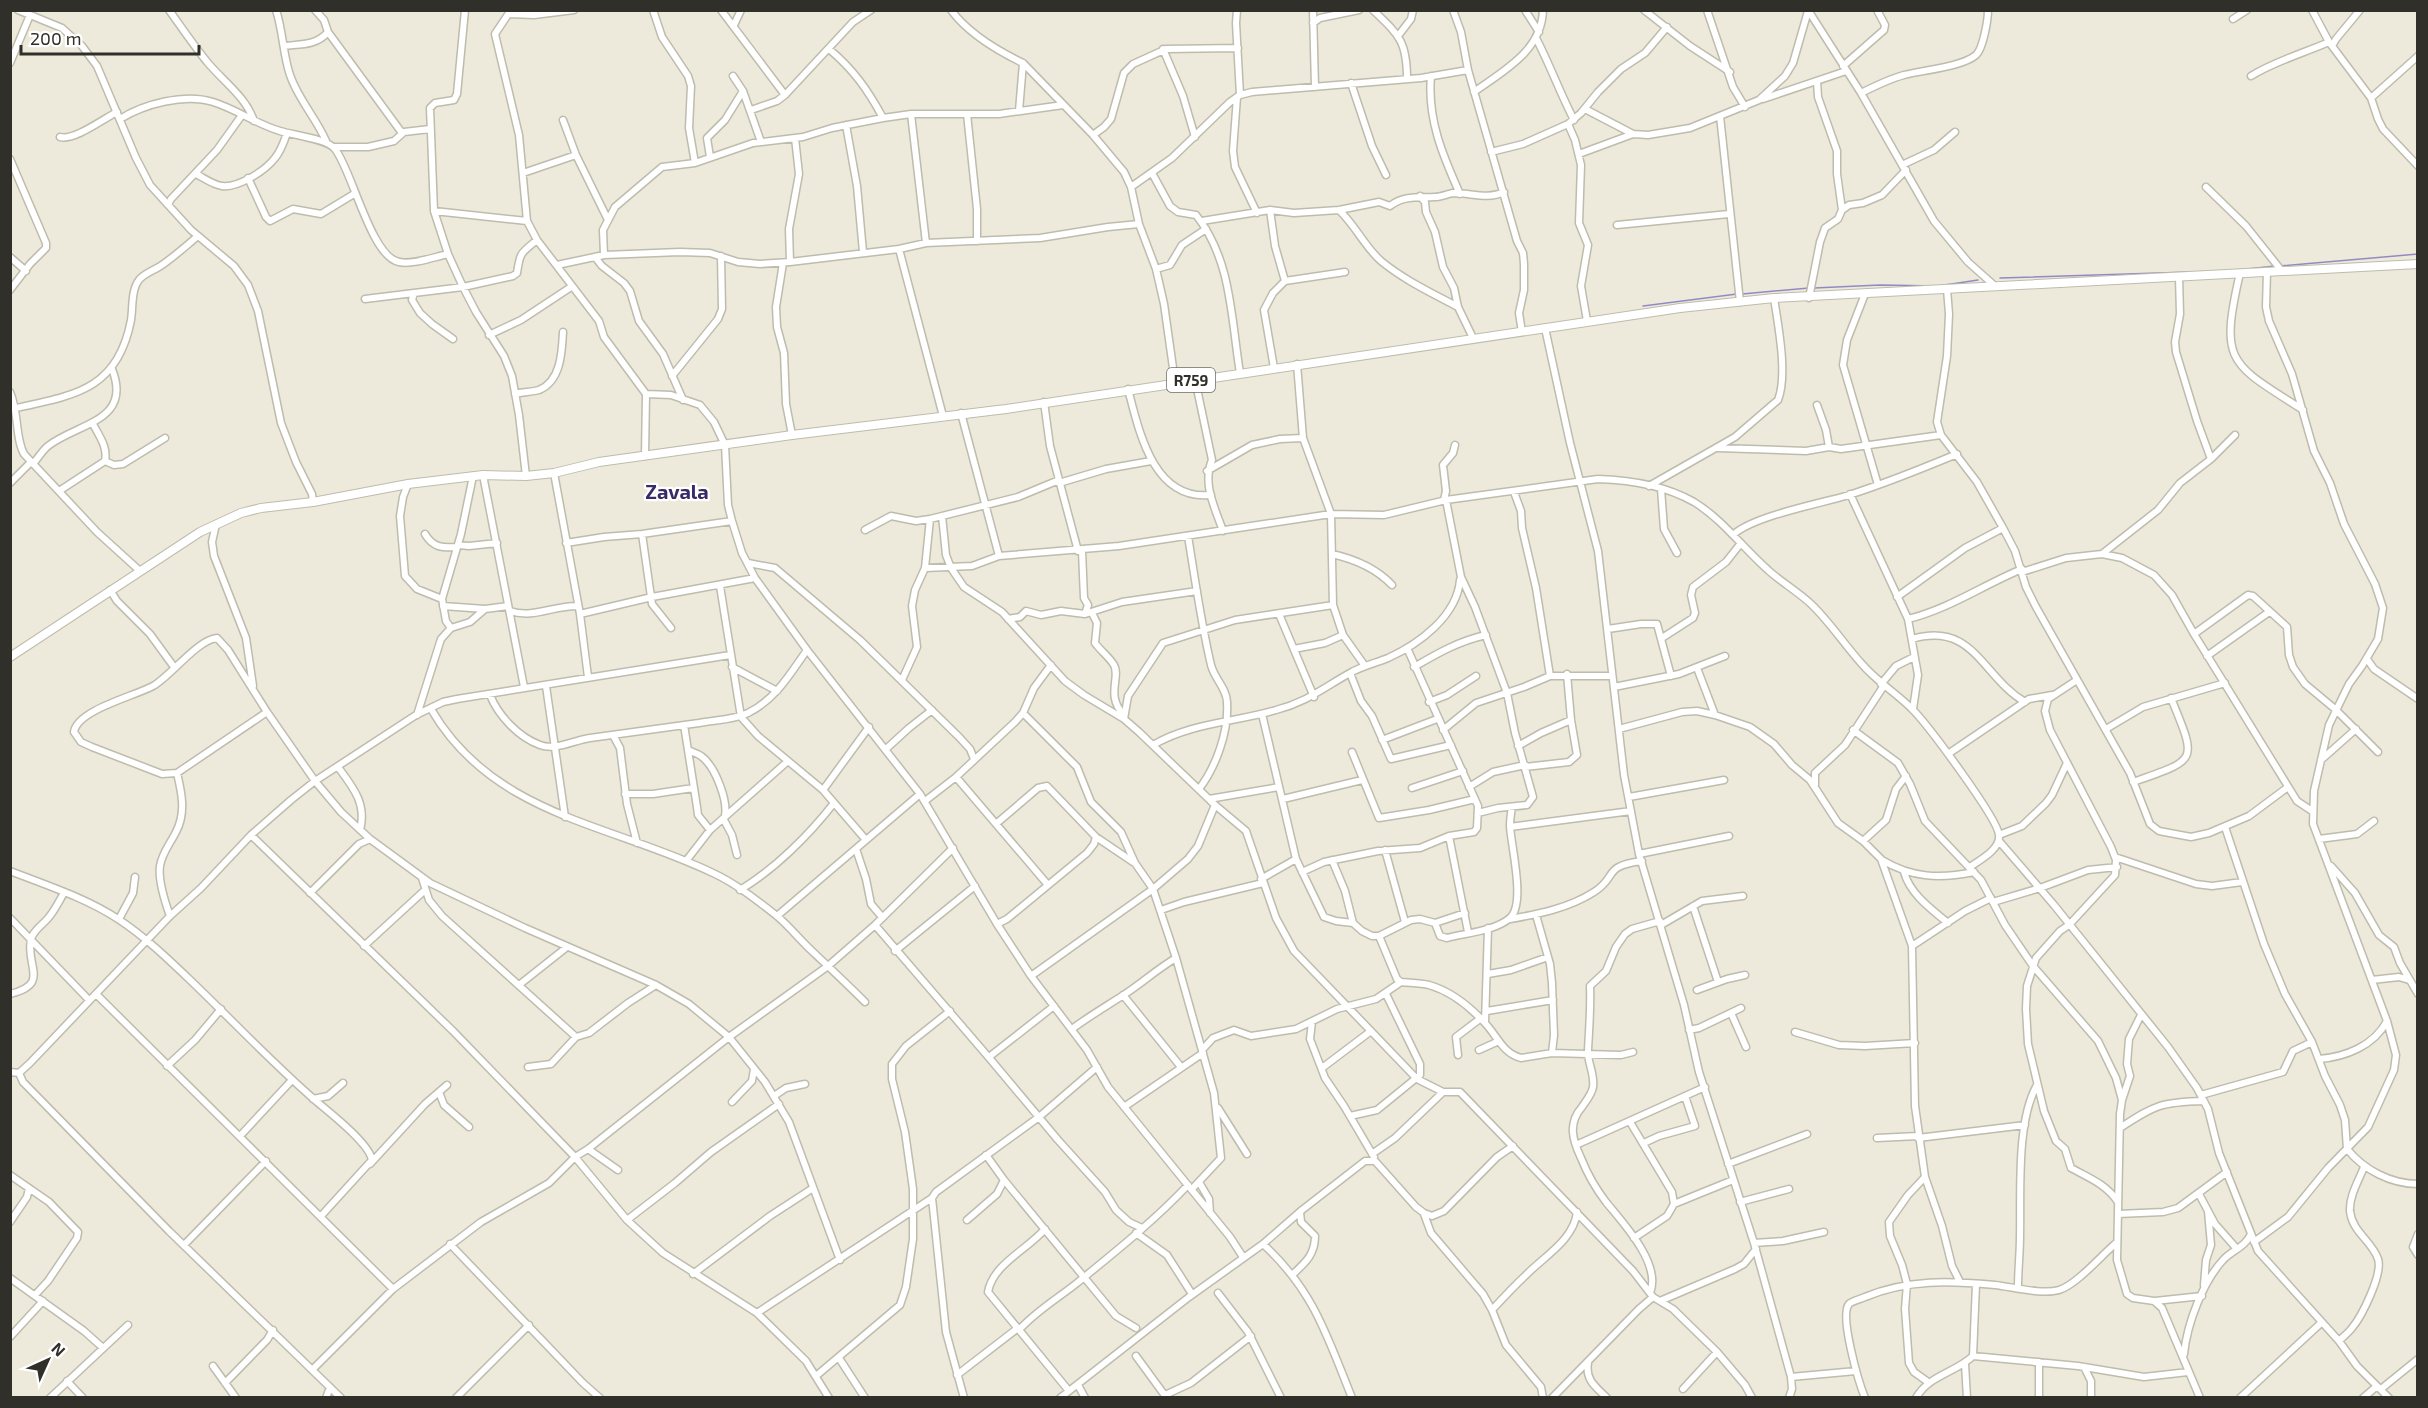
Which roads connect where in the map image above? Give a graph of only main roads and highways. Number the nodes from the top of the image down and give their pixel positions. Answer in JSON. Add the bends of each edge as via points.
{"nodes":[{"id":1,"x":2418,"y":264,"type":"edge"},
{"id":2,"x":10,"y":657,"type":"edge"}],
"edges":[{"from":1,"to":2,"type":"main road","number":"R759","via":[[1774,298],[1680,308],[1044,402],[599,462],[554,473],[483,475],[408,484],[241,513],[140,571]]}]}
